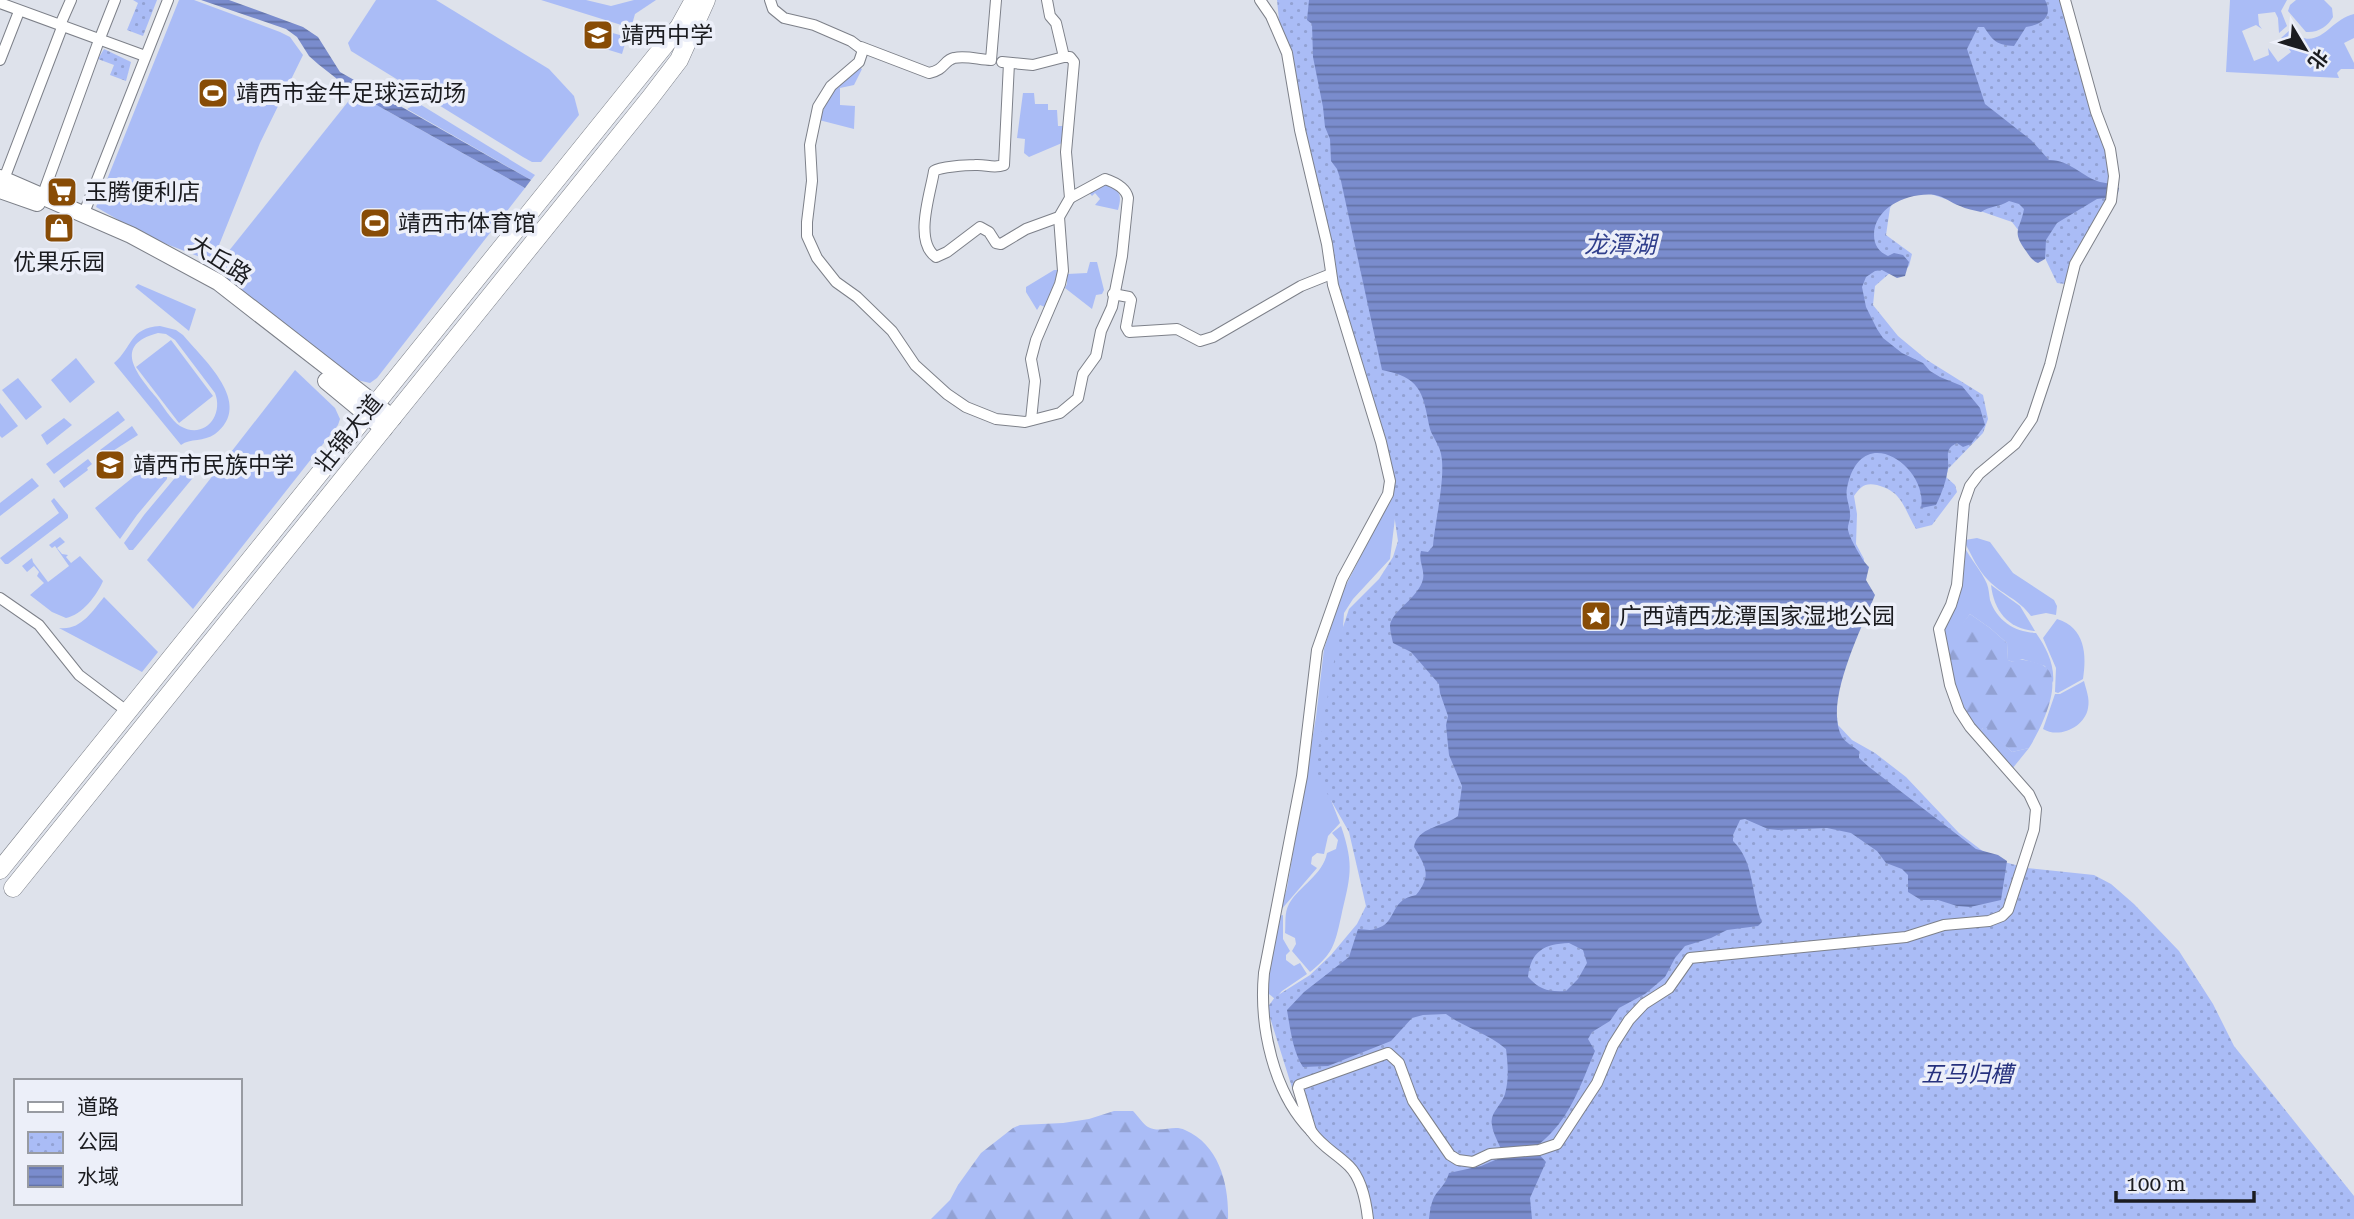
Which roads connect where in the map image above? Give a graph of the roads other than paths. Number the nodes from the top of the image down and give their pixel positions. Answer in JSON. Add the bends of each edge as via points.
{"nodes":[{"id":1,"x":71,"y":0,"type":"edge"},
{"id":2,"x":115,"y":0,"type":"edge"},
{"id":3,"x":162,"y":0,"type":"edge"},
{"id":4,"x":168,"y":0,"type":"edge"},
{"id":5,"x":694,"y":0,"type":"edge"},
{"id":6,"x":706,"y":0,"type":"edge"},
{"id":7,"x":770,"y":0,"type":"edge"},
{"id":8,"x":996,"y":0,"type":"edge"},
{"id":9,"x":1047,"y":0,"type":"edge"},
{"id":10,"x":1260,"y":0,"type":"edge"},
{"id":11,"x":2065,"y":0,"type":"edge"},
{"id":12,"x":0,"y":5,"type":"edge"},
{"id":13,"x":19,"y":8,"type":"edge"},
{"id":14,"x":61,"y":27,"type":"junction"},
{"id":15,"x":99,"y":41,"type":"junction"},
{"id":16,"x":861,"y":47,"type":"junction"},
{"id":17,"x":1064,"y":57,"type":"junction"},
{"id":18,"x":142,"y":58,"type":"junction"},
{"id":19,"x":993,"y":59,"type":"junction"},
{"id":20,"x":0,"y":60,"type":"edge"},
{"id":21,"x":1009,"y":63,"type":"junction"},
{"id":22,"x":1,"y":182,"type":"edge"},
{"id":23,"x":43,"y":194,"type":"junction"},
{"id":24,"x":1070,"y":198,"type":"junction"},
{"id":25,"x":82,"y":212,"type":"junction"},
{"id":26,"x":1059,"y":216,"type":"junction"},
{"id":27,"x":1331,"y":274,"type":"junction"},
{"id":28,"x":1113,"y":295,"type":"junction"},
{"id":29,"x":371,"y":410,"type":"junction"},
{"id":30,"x":1031,"y":420,"type":"junction"},
{"id":31,"x":389,"y":424,"type":"junction"},
{"id":32,"x":0,"y":598,"type":"edge"},
{"id":33,"x":128,"y":712,"type":"junction"},
{"id":34,"x":6,"y":874,"type":"edge"},
{"id":35,"x":1311,"y":1131,"type":"junction"},
{"id":36,"x":1368,"y":1219,"type":"edge"}],
"edges":[{"from":1,"to":14,"type":"street"},
{"from":2,"to":15,"type":"street"},
{"from":3,"to":18,"type":"street"},
{"from":4,"to":18,"type":"street"},
{"from":5,"to":29,"type":"main road","name":"壮锦大道","via":[[679,27]]},
{"from":6,"to":31,"type":"main road","name":"壮锦大道","via":[[679,60]]},
{"from":7,"to":16,"type":"street","via":[[784,18],[814,25]]},
{"from":8,"to":19,"type":"street"},
{"from":9,"to":17,"type":"street"},
{"from":10,"to":27,"type":"street","via":[[1287,53]]},
{"from":11,"to":35,"type":"street","via":[[2110,149],[2111,198],[2075,264],[2032,419],[2015,444],[1979,474],[1967,492],[1957,585],[1939,626],[1959,710],[2029,794],[2036,809],[2034,830],[2008,910],[1989,921],[1944,925],[1906,936],[1690,958],[1668,988],[1633,1014],[1616,1038],[1597,1083],[1562,1138],[1551,1147],[1498,1152],[1473,1162],[1458,1160],[1413,1101],[1399,1063],[1388,1053],[1299,1085]]},
{"from":12,"to":13,"type":"street"},
{"from":13,"to":14,"type":"street"},
{"from":13,"to":20,"type":"street"},
{"from":14,"to":15,"type":"street"},
{"from":14,"to":22,"type":"street"},
{"from":15,"to":18,"type":"street"},
{"from":15,"to":23,"type":"street"},
{"from":16,"to":19,"type":"street","via":[[929,73],[956,57]]},
{"from":16,"to":30,"type":"street","via":[[861,58],[819,103],[810,145],[807,236],[812,250],[836,282],[886,325],[912,362],[954,400],[996,419]]},
{"from":17,"to":21,"type":"street","via":[[1034,65]]},
{"from":17,"to":24,"type":"street","via":[[1072,59],[1074,69],[1066,152]]},
{"from":18,"to":25,"type":"street"},
{"from":19,"to":21,"type":"street"},
{"from":21,"to":26,"type":"street","via":[[1005,163],[936,169],[925,212],[929,249],[933,256],[942,256],[981,227],[1001,244]]},
{"from":22,"to":23,"type":"main road","name":"大丘路"},
{"from":22,"to":29,"type":"main road","name":"大丘路","via":[[193,276]]},
{"from":23,"to":25,"type":"main road","name":"大丘路"},
{"from":24,"to":26,"type":"street"},
{"from":24,"to":28,"type":"street","via":[[1105,179],[1128,195]]},
{"from":25,"to":29,"type":"main road","name":"大丘路","via":[[218,282]]},
{"from":26,"to":30,"type":"street","via":[[1063,271],[1031,359],[1035,381]]},
{"from":27,"to":28,"type":"street","via":[[1200,341],[1177,329],[1129,331],[1132,300]]},
{"from":27,"to":35,"type":"street","via":[[1391,481],[1342,579],[1317,650],[1302,776],[1264,973],[1261,1003],[1272,1058],[1292,1109]]},
{"from":28,"to":30,"type":"street","via":[[1097,353],[1085,372],[1078,398],[1060,413]]},
{"from":29,"to":31,"type":"main road","name":"大丘路"},
{"from":29,"to":33,"type":"main road","name":"壮锦大道"},
{"from":31,"to":34,"type":"main road","name":"壮锦大道"},
{"from":32,"to":33,"type":"street","via":[[39,625],[79,676]]},
{"from":33,"to":34,"type":"main road","name":"壮锦大道"},
{"from":35,"to":36,"type":"street","via":[[1355,1173]]}]}
